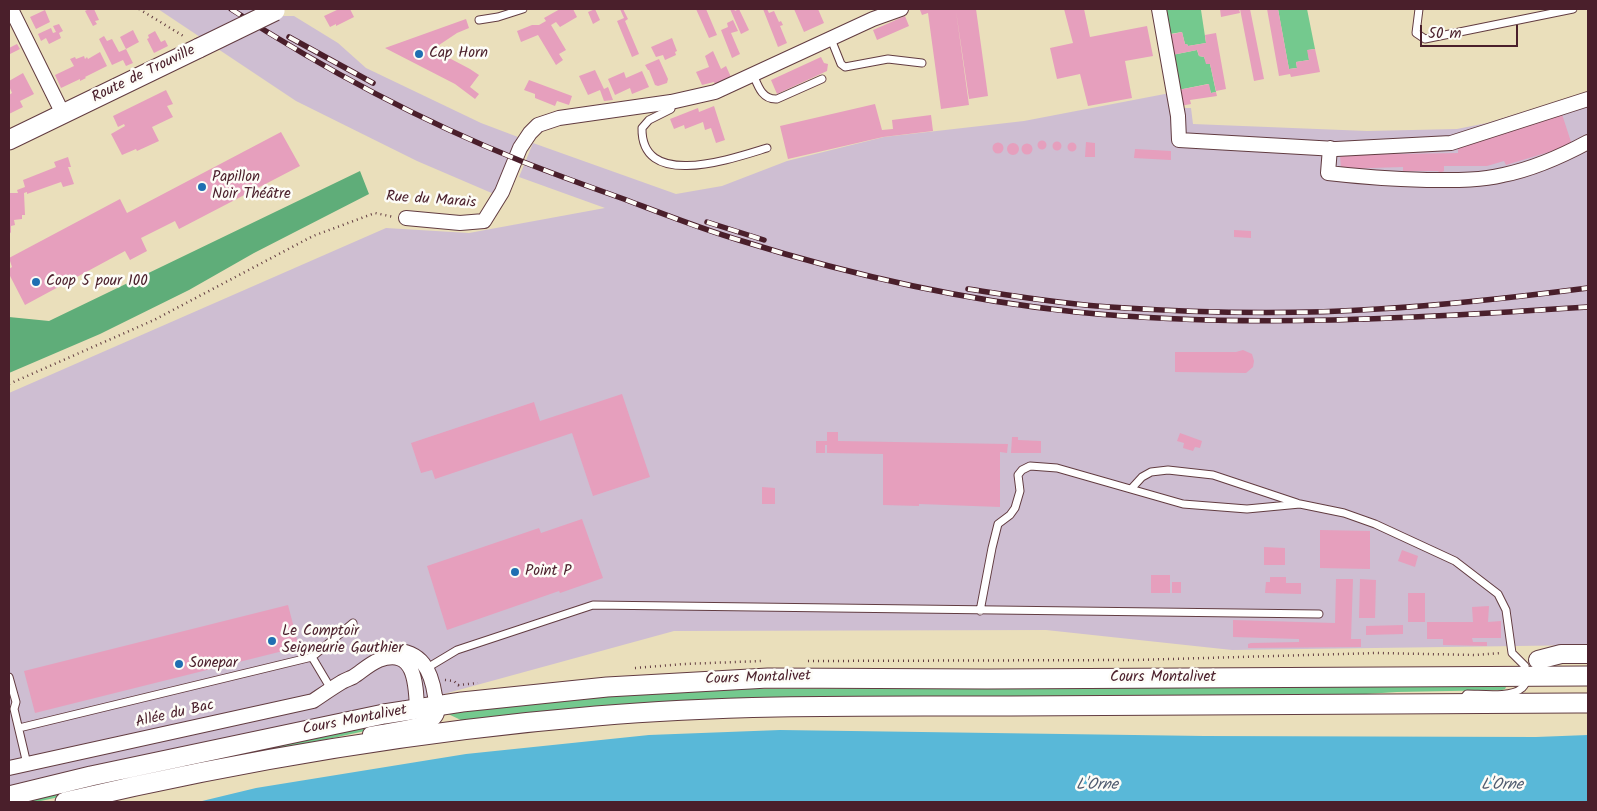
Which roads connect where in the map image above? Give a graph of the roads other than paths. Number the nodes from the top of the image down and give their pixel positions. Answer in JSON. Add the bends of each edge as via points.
{"nodes":[{"id":1,"x":11,"y":9,"type":"edge"},
{"id":2,"x":523,"y":9,"type":"edge"},
{"id":3,"x":901,"y":9,"type":"edge"},
{"id":4,"x":1159,"y":9,"type":"edge"},
{"id":5,"x":1419,"y":9,"type":"edge"},
{"id":6,"x":1573,"y":9,"type":"edge"},
{"id":7,"x":277,"y":10,"type":"edge"},
{"id":8,"x":479,"y":20,"type":"dead end"},
{"id":9,"x":831,"y":39,"type":"junction"},
{"id":10,"x":922,"y":63,"type":"dead end"},
{"id":11,"x":753,"y":74,"type":"junction"},
{"id":12,"x":822,"y":79,"type":"dead end"},
{"id":13,"x":1588,"y":99,"type":"edge"},
{"id":14,"x":671,"y":102,"type":"junction"},
{"id":15,"x":63,"y":114,"type":"junction"},
{"id":16,"x":9,"y":140,"type":"edge"},
{"id":17,"x":1588,"y":142,"type":"edge"},
{"id":18,"x":768,"y":148,"type":"dead end"},
{"id":19,"x":1330,"y":148,"type":"junction"},
{"id":20,"x":406,"y":218,"type":"road end"},
{"id":21,"x":1131,"y":489,"type":"junction"},
{"id":22,"x":1300,"y":504,"type":"junction"},
{"id":23,"x":980,"y":610,"type":"junction"},
{"id":24,"x":1319,"y":614,"type":"dead end"},
{"id":25,"x":354,"y":623,"type":"dead end"},
{"id":26,"x":1588,"y":654,"type":"edge"},
{"id":27,"x":312,"y":657,"type":"junction"},
{"id":28,"x":427,"y":668,"type":"junction"},
{"id":29,"x":1527,"y":670,"type":"junction"},
{"id":30,"x":1588,"y":676,"type":"edge"},
{"id":31,"x":9,"y":677,"type":"edge"},
{"id":32,"x":337,"y":686,"type":"junction"},
{"id":33,"x":1588,"y":703,"type":"edge"},
{"id":34,"x":1458,"y":704,"type":"junction"},
{"id":35,"x":437,"y":706,"type":"junction"},
{"id":36,"x":417,"y":709,"type":"junction"},
{"id":37,"x":19,"y":728,"type":"junction"},
{"id":38,"x":339,"y":748,"type":"junction"},
{"id":39,"x":27,"y":764,"type":"junction"},
{"id":40,"x":9,"y":768,"type":"edge"},
{"id":41,"x":9,"y":796,"type":"edge"},
{"id":42,"x":65,"y":802,"type":"edge"}],
"edges":[{"from":1,"to":15,"type":"street"},
{"from":2,"to":8,"type":"lane"},
{"from":3,"to":9,"type":"street","name":"Rue du Marais"},
{"from":4,"to":19,"type":"street","via":[[1178,116],[1179,140]]},
{"from":5,"to":6,"type":"lane","via":[[1416,33],[1425,39]]},
{"from":7,"to":15,"type":"main road","name":"Route de Trouville","bridge":true},
{"from":9,"to":10,"type":"lane","via":[[845,67],[888,60]]},
{"from":9,"to":11,"type":"street","name":"Rue du Marais"},
{"from":11,"to":12,"type":"lane","via":[[770,100]]},
{"from":11,"to":14,"type":"street","name":"Rue du Marais","via":[[715,92]]},
{"from":13,"to":19,"type":"street","via":[[1451,143]]},
{"from":14,"to":18,"type":"lane","via":[[671,109],[649,120],[642,128],[642,141],[648,153],[666,163],[691,166],[716,163]]},
{"from":14,"to":20,"type":"street","name":"Rue du Marais","via":[[567,116],[538,125],[520,148],[502,192],[484,221],[460,223]]},
{"from":15,"to":16,"type":"main road","name":"Route de Trouville"},
{"from":17,"to":19,"type":"street","via":[[1567,154],[1525,169],[1467,180],[1370,178],[1328,173]]},
{"from":21,"to":22,"type":"lane","via":[[1183,504],[1247,509]]},
{"from":21,"to":22,"type":"lane","via":[[1142,477],[1168,470],[1213,475]]},
{"from":21,"to":23,"type":"lane","via":[[1057,468],[1030,466],[1022,470],[1018,475],[1020,491],[1015,508],[998,524]]},
{"from":22,"to":29,"type":"lane","via":[[1344,513],[1375,524],[1456,562],[1498,594],[1506,610],[1512,653]]},
{"from":23,"to":24,"type":"lane"},
{"from":23,"to":28,"type":"lane","via":[[593,605],[457,650]]},
{"from":25,"to":27,"type":"lane"},
{"from":26,"to":29,"type":"street","name":"Cours Montalivet","via":[[1561,654]]},
{"from":27,"to":32,"type":"lane"},
{"from":27,"to":37,"type":"lane"},
{"from":28,"to":32,"type":"street","name":"Allée du Bac","via":[[416,656],[390,650],[369,657]]},
{"from":28,"to":35,"type":"street"},
{"from":29,"to":30,"type":"main road","name":"Cours Montalivet"},
{"from":29,"to":34,"type":"lane","name":"Cours Montalivet","via":[[1522,688],[1515,692],[1467,694]]},
{"from":29,"to":35,"type":"main road","name":"Cours Montalivet","via":[[1016,679],[768,678],[608,687]]},
{"from":31,"to":37,"type":"lane"},
{"from":32,"to":36,"type":"street","name":"Allée du Bac","via":[[379,660],[404,661],[414,674],[417,685]]},
{"from":32,"to":39,"type":"street","name":"Allée du Bac","via":[[312,701]]},
{"from":33,"to":34,"type":"main road","name":"Cours Montalivet"},
{"from":34,"to":38,"type":"main road","name":"Cours Montalivet","via":[[768,707],[596,716]]},
{"from":35,"to":36,"type":"main road","name":"Cours Montalivet"},
{"from":35,"to":38,"type":"street","via":[[436,716],[427,724],[347,738]]},
{"from":36,"to":41,"type":"main road","name":"Cours Montalivet","via":[[328,725]]},
{"from":37,"to":39,"type":"lane"},
{"from":38,"to":42,"type":"main road","name":"Cours Montalivet","via":[[232,766]]},
{"from":39,"to":40,"type":"street","name":"Allée du Bac"}]}
